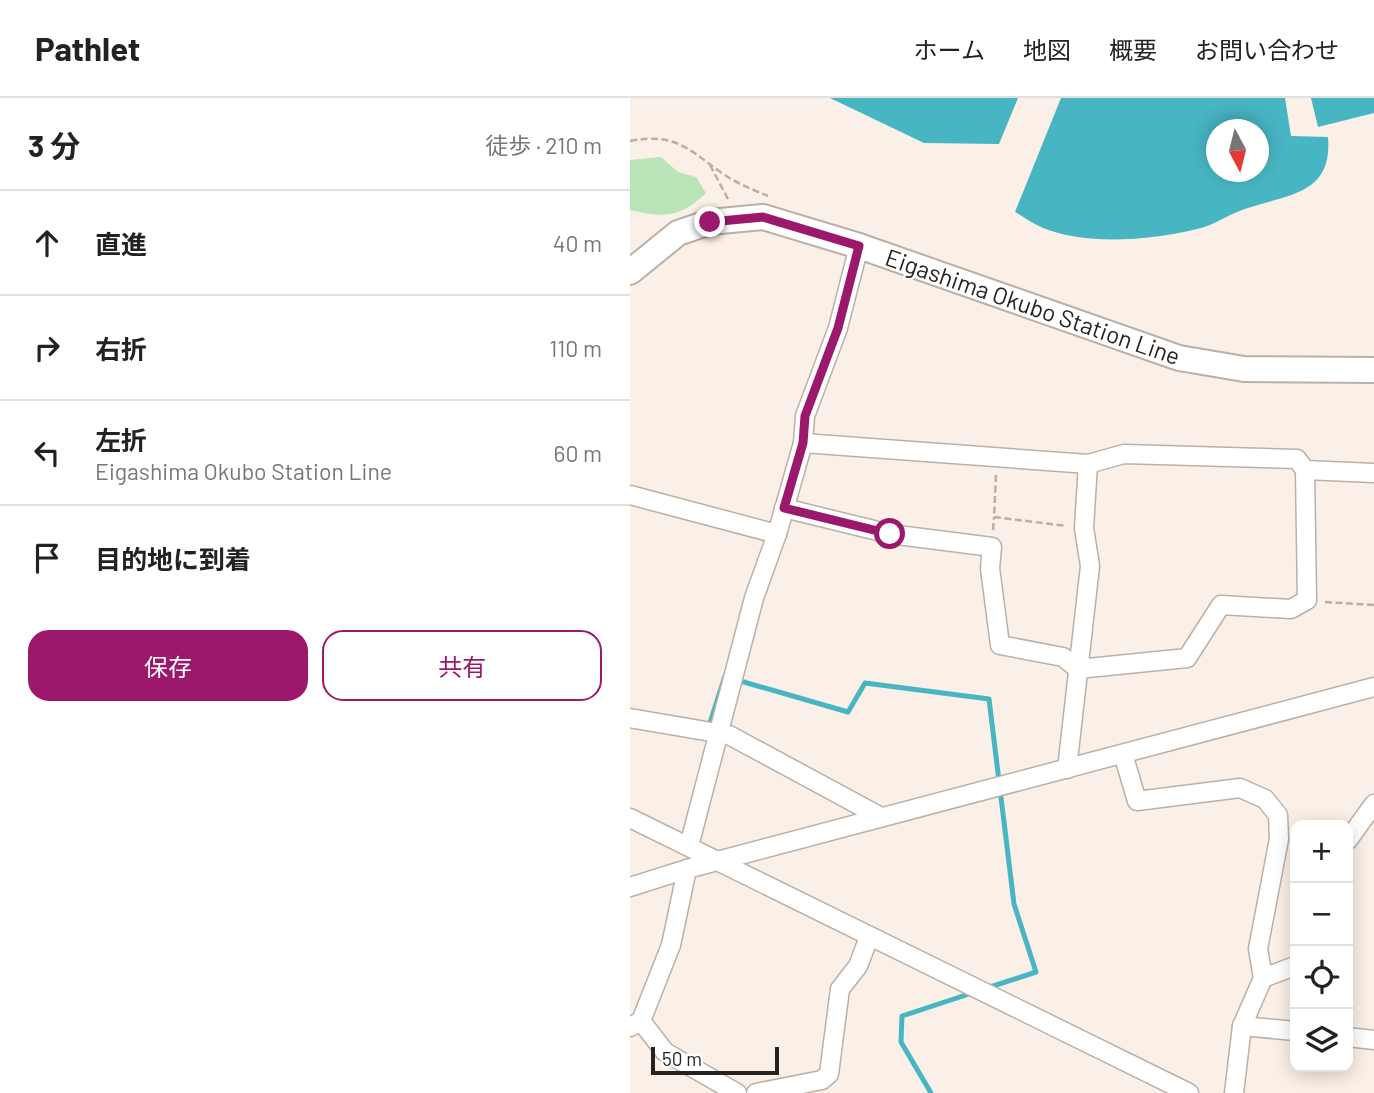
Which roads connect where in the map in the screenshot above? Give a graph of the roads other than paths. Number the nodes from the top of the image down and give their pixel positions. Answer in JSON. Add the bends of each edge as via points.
{"nodes":[{"id":1,"x":859,"y":246,"type":"junction"},
{"id":2,"x":630,"y":272,"type":"edge"},
{"id":3,"x":1374,"y":370,"type":"edge"},
{"id":4,"x":803,"y":443,"type":"junction"},
{"id":5,"x":1088,"y":464,"type":"junction"},
{"id":6,"x":1305,"y":470,"type":"junction"},
{"id":7,"x":1374,"y":473,"type":"edge"},
{"id":8,"x":630,"y":495,"type":"edge"},
{"id":9,"x":784,"y":508,"type":"junction"},
{"id":10,"x":776,"y":534,"type":"junction"},
{"id":11,"x":1078,"y":669,"type":"junction"},
{"id":12,"x":1374,"y":687,"type":"edge"},
{"id":13,"x":630,"y":718,"type":"edge"},
{"id":14,"x":717,"y":732,"type":"junction"},
{"id":15,"x":1123,"y":754,"type":"junction"},
{"id":16,"x":1067,"y":769,"type":"junction"},
{"id":17,"x":1374,"y":804,"type":"edge"},
{"id":18,"x":881,"y":817,"type":"junction"},
{"id":19,"x":630,"y":818,"type":"edge"},
{"id":20,"x":1353,"y":833,"type":"edge"},
{"id":21,"x":689,"y":846,"type":"junction"},
{"id":22,"x":715,"y":861,"type":"junction"},
{"id":23,"x":687,"y":869,"type":"junction"},
{"id":24,"x":630,"y":887,"type":"edge"},
{"id":25,"x":869,"y":937,"type":"junction"},
{"id":26,"x":1290,"y":968,"type":"edge"},
{"id":27,"x":1263,"y":978,"type":"junction"},
{"id":28,"x":635,"y":1024,"type":"edge"},
{"id":29,"x":1242,"y":1026,"type":"junction"},
{"id":30,"x":1290,"y":1031,"type":"edge"},
{"id":31,"x":1353,"y":1038,"type":"edge"},
{"id":32,"x":1374,"y":1040,"type":"edge"},
{"id":33,"x":737,"y":1093,"type":"edge"},
{"id":34,"x":755,"y":1093,"type":"edge"},
{"id":35,"x":1189,"y":1093,"type":"edge"},
{"id":36,"x":1234,"y":1093,"type":"edge"}],
"edges":[{"from":1,"to":2,"type":"main road","name":"Eigashima Okubo Station Line","via":[[763,217],[733,218],[677,233]]},
{"from":1,"to":3,"type":"main road","name":"Eigashima Okubo Station Line","via":[[1180,358],[1244,369]]},
{"from":1,"to":4,"type":"street","via":[[838,328],[805,416]]},
{"from":4,"to":5,"type":"street"},
{"from":4,"to":9,"type":"street"},
{"from":5,"to":6,"type":"street","via":[[1124,454],[1297,458]]},
{"from":5,"to":11,"type":"street","via":[[1084,528],[1090,566]]},
{"from":6,"to":7,"type":"street"},
{"from":6,"to":11,"type":"street","via":[[1307,600],[1291,609],[1221,605],[1187,658]]},
{"from":8,"to":10,"type":"street"},
{"from":9,"to":10,"type":"street"},
{"from":9,"to":11,"type":"street","via":[[890,534],[992,548],[990,568],[1000,645],[1062,657]]},
{"from":10,"to":14,"type":"street"},
{"from":11,"to":16,"type":"street"},
{"from":12,"to":15,"type":"street"},
{"from":13,"to":14,"type":"street"},
{"from":14,"to":18,"type":"street"},
{"from":14,"to":21,"type":"street"},
{"from":15,"to":16,"type":"street"},
{"from":15,"to":27,"type":"street","via":[[1137,801],[1241,788],[1265,799],[1278,815],[1279,839],[1258,949]]},
{"from":16,"to":18,"type":"street"},
{"from":17,"to":20,"type":"street"},
{"from":18,"to":22,"type":"street"},
{"from":19,"to":21,"type":"street"},
{"from":21,"to":22,"type":"street"},
{"from":22,"to":23,"type":"street"},
{"from":22,"to":25,"type":"street"},
{"from":23,"to":24,"type":"street"},
{"from":23,"to":28,"type":"street","via":[[671,945]]},
{"from":25,"to":34,"type":"street","via":[[858,966],[840,989],[829,1074],[822,1080]]},
{"from":25,"to":35,"type":"street"},
{"from":26,"to":27,"type":"street"},
{"from":27,"to":29,"type":"street"},
{"from":28,"to":33,"type":"street","via":[[665,1052]]},
{"from":29,"to":30,"type":"street"},
{"from":29,"to":36,"type":"street"},
{"from":31,"to":32,"type":"street"}]}
